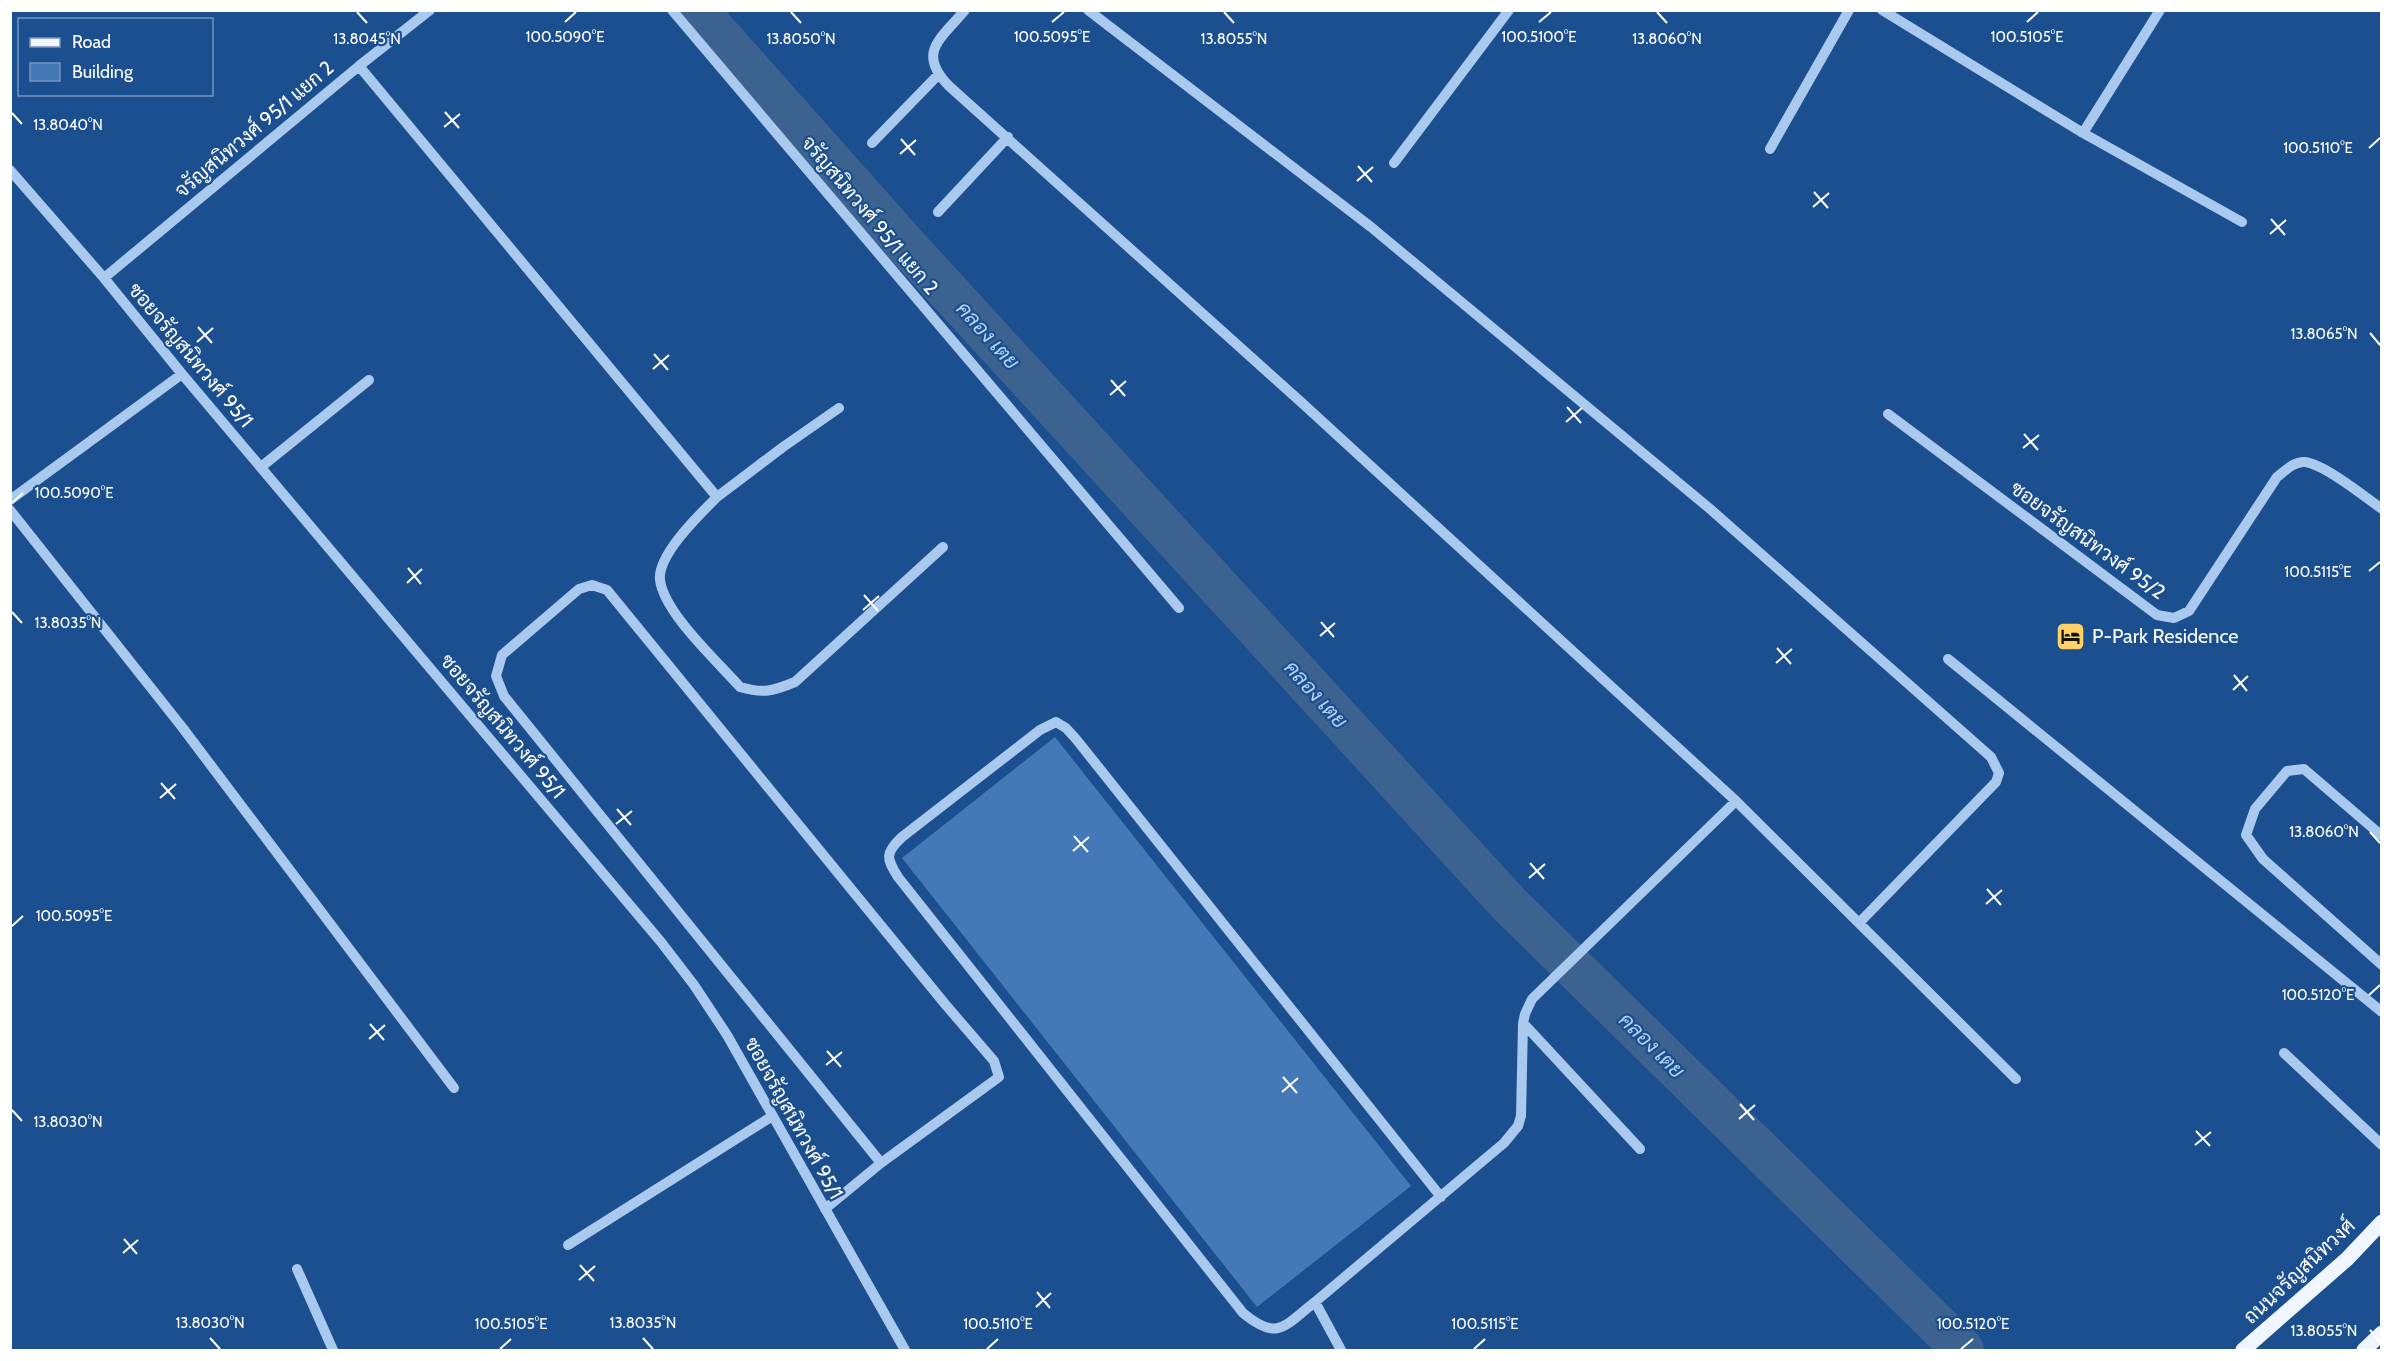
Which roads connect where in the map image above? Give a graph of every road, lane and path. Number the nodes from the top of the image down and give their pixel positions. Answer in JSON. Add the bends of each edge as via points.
{"nodes":[{"id":1,"x":430,"y":10,"type":"edge"},
{"id":2,"x":672,"y":10,"type":"edge"},
{"id":3,"x":965,"y":10,"type":"edge"},
{"id":4,"x":1088,"y":10,"type":"edge"},
{"id":5,"x":1509,"y":10,"type":"edge"},
{"id":6,"x":1849,"y":10,"type":"edge"},
{"id":7,"x":1882,"y":10,"type":"edge"},
{"id":8,"x":2160,"y":10,"type":"edge"},
{"id":9,"x":359,"y":66,"type":"junction"},
{"id":10,"x":938,"y":75,"type":"junction"},
{"id":11,"x":2084,"y":133,"type":"junction"},
{"id":12,"x":1008,"y":137,"type":"junction"},
{"id":13,"x":872,"y":143,"type":"dead end"},
{"id":14,"x":1770,"y":149,"type":"dead end"},
{"id":15,"x":1394,"y":163,"type":"dead end"},
{"id":16,"x":10,"y":170,"type":"edge"},
{"id":17,"x":938,"y":212,"type":"dead end"},
{"id":18,"x":2242,"y":222,"type":"dead end"},
{"id":19,"x":104,"y":278,"type":"junction"},
{"id":20,"x":182,"y":374,"type":"junction"},
{"id":21,"x":369,"y":380,"type":"dead end"},
{"id":22,"x":839,"y":408,"type":"dead end"},
{"id":23,"x":1888,"y":414,"type":"dead end"},
{"id":24,"x":261,"y":467,"type":"junction"},
{"id":25,"x":717,"y":497,"type":"junction"},
{"id":26,"x":10,"y":500,"type":"edge"},
{"id":27,"x":2382,"y":509,"type":"edge"},
{"id":28,"x":10,"y":510,"type":"edge"},
{"id":29,"x":944,"y":547,"type":"dead end"},
{"id":30,"x":1179,"y":608,"type":"dead end"},
{"id":31,"x":1948,"y":659,"type":"dead end"},
{"id":32,"x":1736,"y":801,"type":"junction"},
{"id":33,"x":2382,"y":836,"type":"edge"},
{"id":34,"x":1860,"y":922,"type":"junction"},
{"id":35,"x":2382,"y":965,"type":"edge"},
{"id":36,"x":2382,"y":1012,"type":"edge"},
{"id":37,"x":1523,"y":1023,"type":"junction"},
{"id":38,"x":2284,"y":1053,"type":"dead end"},
{"id":39,"x":2016,"y":1079,"type":"dead end"},
{"id":40,"x":454,"y":1088,"type":"dead end"},
{"id":41,"x":771,"y":1117,"type":"junction"},
{"id":42,"x":2382,"y":1145,"type":"edge"},
{"id":43,"x":1640,"y":1149,"type":"dead end"},
{"id":44,"x":881,"y":1162,"type":"junction"},
{"id":45,"x":1441,"y":1197,"type":"junction"},
{"id":46,"x":825,"y":1209,"type":"junction"},
{"id":47,"x":2382,"y":1222,"type":"edge"},
{"id":48,"x":568,"y":1245,"type":"dead end"},
{"id":49,"x":297,"y":1269,"type":"dead end"},
{"id":50,"x":1315,"y":1302,"type":"junction"},
{"id":51,"x":2382,"y":1333,"type":"edge"},
{"id":52,"x":333,"y":1350,"type":"edge"},
{"id":53,"x":905,"y":1350,"type":"edge"},
{"id":54,"x":1341,"y":1350,"type":"edge"},
{"id":55,"x":2243,"y":1350,"type":"edge"},
{"id":56,"x":2364,"y":1350,"type":"edge"}],
"edges":[{"from":1,"to":9,"type":"street","name":"จรัญสนิทวงศ์ 95/1 แยก 2"},
{"from":2,"to":30,"type":"street","name":"จรัญสนิทวงศ์ 95/1 แยก 2"},
{"from":3,"to":10,"type":"street","via":[[936,45],[932,56]]},
{"from":4,"to":34,"type":"street","via":[[1371,227],[1709,508],[1991,757],[1999,773],[1996,782]]},
{"from":5,"to":15,"type":"street"},
{"from":6,"to":14,"type":"street"},
{"from":7,"to":11,"type":"street"},
{"from":8,"to":11,"type":"street"},
{"from":9,"to":19,"type":"street","name":"จรัญสนิทวงศ์ 95/1 แยก 2"},
{"from":9,"to":25,"type":"street"},
{"from":10,"to":12,"type":"street"},
{"from":10,"to":13,"type":"street"},
{"from":11,"to":18,"type":"street"},
{"from":12,"to":17,"type":"street"},
{"from":12,"to":32,"type":"street"},
{"from":16,"to":19,"type":"street","name":"ซอยจรัญสนิทวงศ์ 95/1"},
{"from":19,"to":20,"type":"street","name":"ซอยจรัญสนิทวงศ์ 95/1"},
{"from":20,"to":24,"type":"street","name":"ซอยจรัญสนิทวงศ์ 95/1"},
{"from":20,"to":26,"type":"street"},
{"from":21,"to":24,"type":"street"},
{"from":22,"to":25,"type":"street"},
{"from":23,"to":27,"type":"street","name":"ซอยจรัญสนิทวงศ์ 95/2","via":[[2157,615],[2174,618],[2189,611],[2277,477],[2291,465],[2305,462],[2330,473]]},
{"from":24,"to":41,"type":"street","name":"ซอยจรัญสนิทวงศ์ 95/1","via":[[661,942],[727,1035]]},
{"from":25,"to":29,"type":"street","via":[[681,534],[665,561],[660,579],[670,609],[740,687],[756,691],[770,692],[795,682]]},
{"from":28,"to":40,"type":"street","via":[[182,727]]},
{"from":31,"to":36,"type":"street"},
{"from":32,"to":34,"type":"street"},
{"from":32,"to":37,"type":"street","via":[[1532,999]]},
{"from":33,"to":35,"type":"street","via":[[2304,769],[2287,771],[2254,809],[2246,835],[2263,859]]},
{"from":34,"to":39,"type":"street"},
{"from":37,"to":43,"type":"street"},
{"from":37,"to":45,"type":"street","via":[[1523,1102],[1518,1126],[1504,1143]]},
{"from":38,"to":42,"type":"street"},
{"from":41,"to":46,"type":"street","name":"ซอยจรัญสนิทวงศ์ 95/1"},
{"from":41,"to":48,"type":"street"},
{"from":44,"to":44,"type":"street","via":[[999,1077],[994,1061],[607,590],[592,585],[579,589],[502,656],[496,676],[504,696]]},
{"from":44,"to":46,"type":"street"},
{"from":45,"to":50,"type":"street"},
{"from":45,"to":50,"type":"street","via":[[1060,723],[1040,730],[902,837],[889,854],[889,863],[898,877],[1243,1313],[1262,1327],[1275,1328],[1287,1324]]},
{"from":46,"to":53,"type":"street","name":"ซอยจรัญสนิทวงศ์ 95/1"},
{"from":47,"to":55,"type":"main road","name":"ถนนจรัญสนิทวงศ์","via":[[2347,1259]]},
{"from":49,"to":52,"type":"street"},
{"from":50,"to":54,"type":"street"},
{"from":51,"to":56,"type":"main road"}]}
